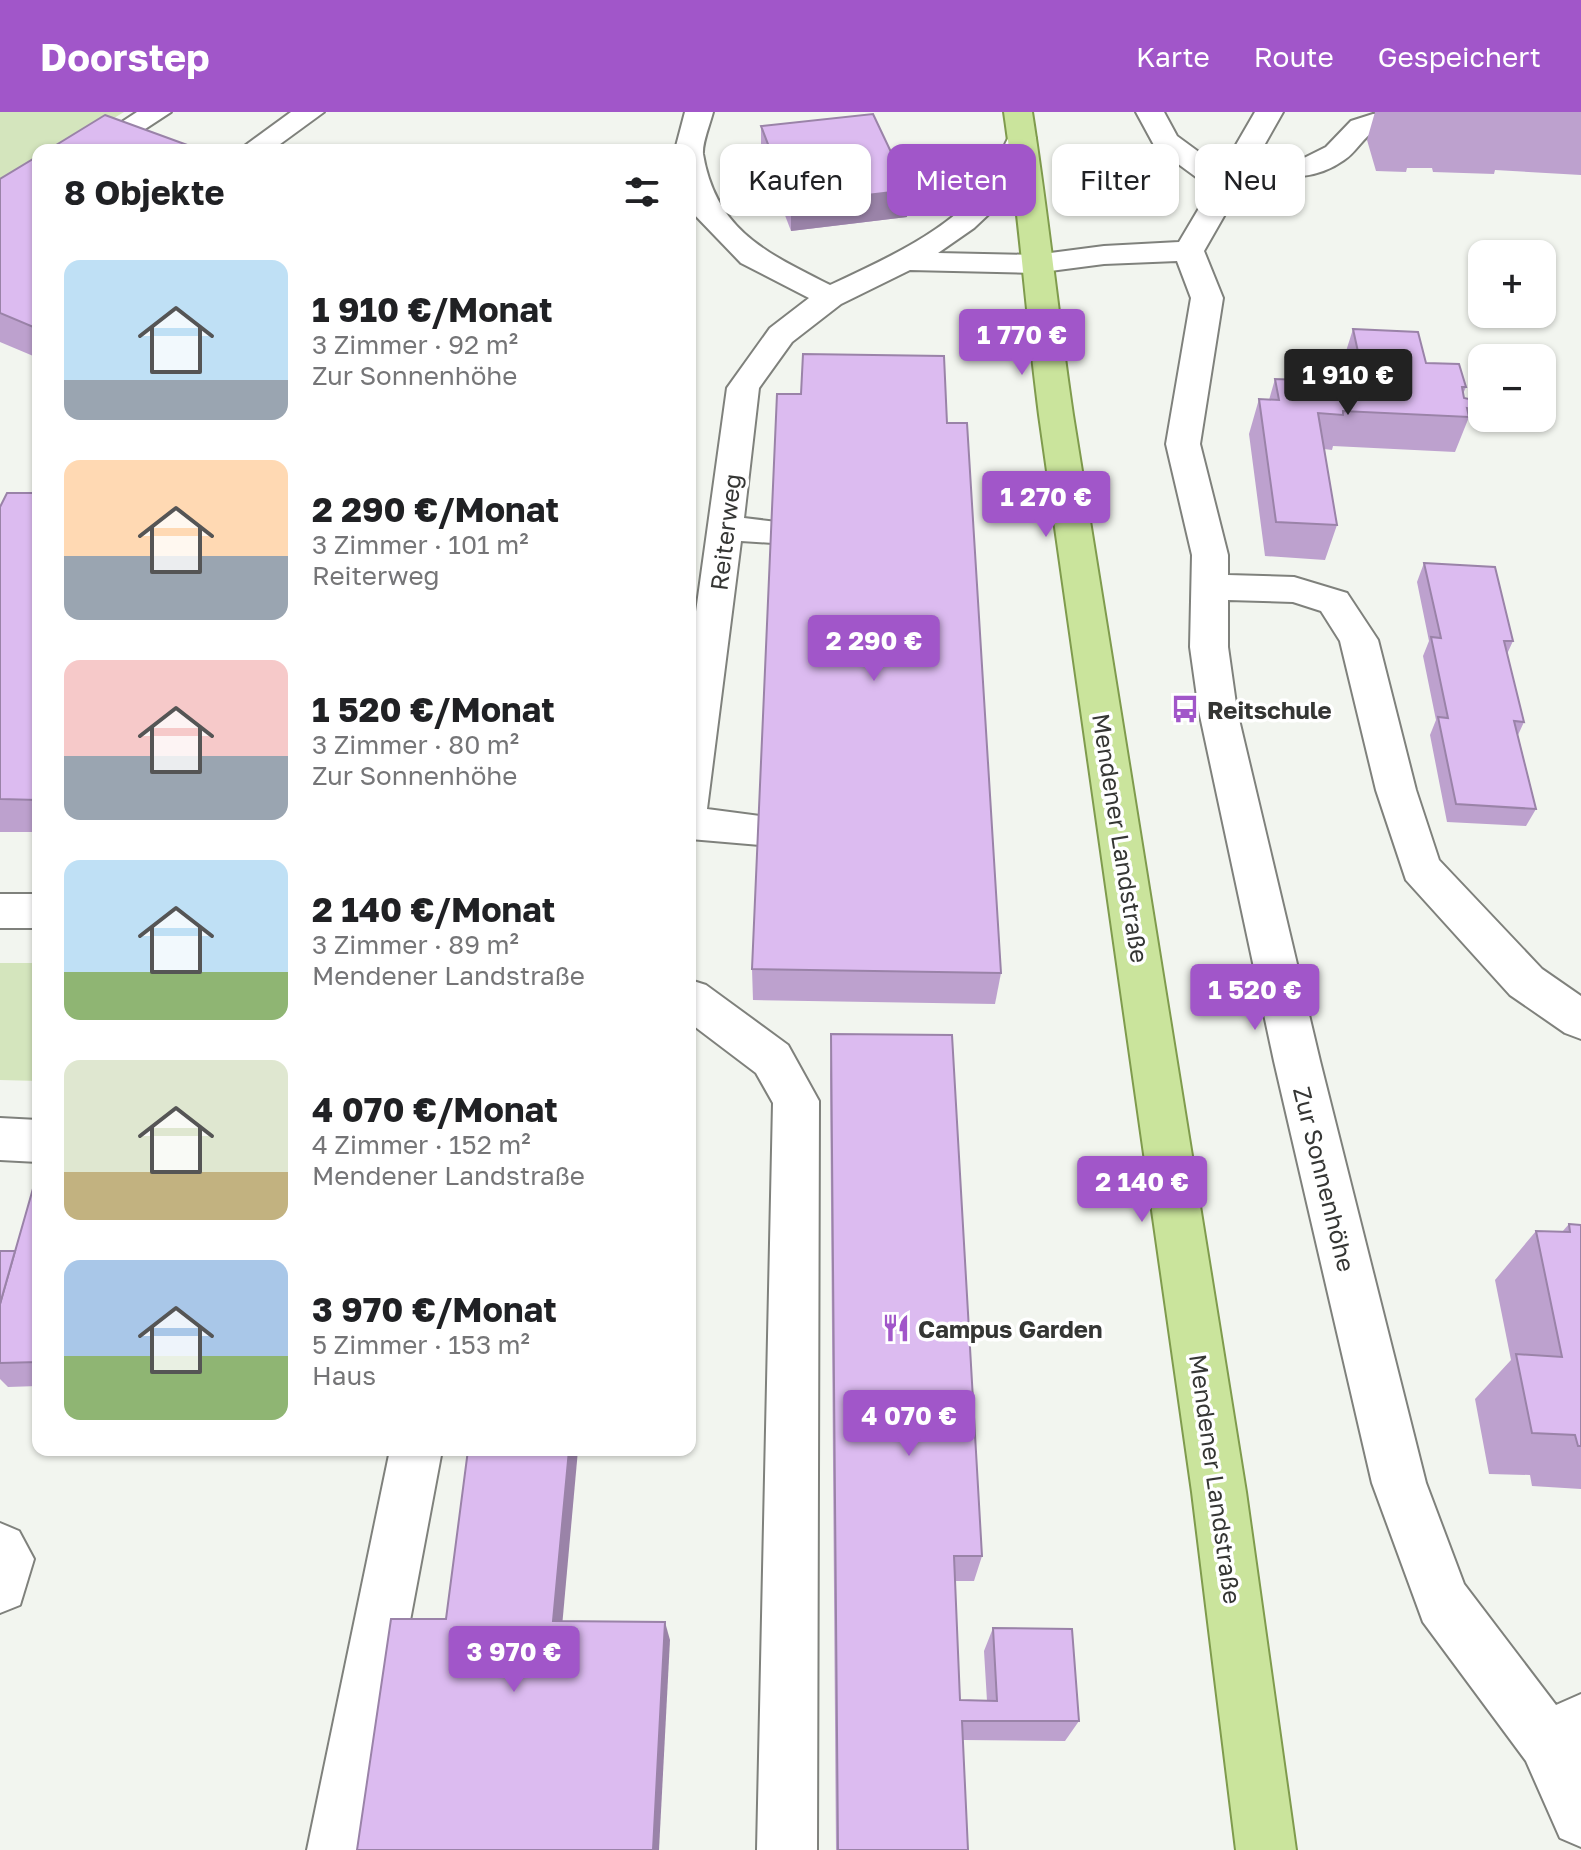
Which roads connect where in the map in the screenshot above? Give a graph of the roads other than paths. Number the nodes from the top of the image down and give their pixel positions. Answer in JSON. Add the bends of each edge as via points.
{"nodes":[{"id":1,"x":157,"y":112,"type":"edge"},
{"id":2,"x":310,"y":112,"type":"edge"},
{"id":3,"x":699,"y":112,"type":"edge"},
{"id":4,"x":1150,"y":112,"type":"edge"},
{"id":5,"x":1269,"y":112,"type":"edge"},
{"id":6,"x":1462,"y":123,"type":"dead end"},
{"id":7,"x":1020,"y":125,"type":"edge"},
{"id":8,"x":103,"y":144,"type":"edge"},
{"id":9,"x":262,"y":144,"type":"edge"},
{"id":10,"x":691,"y":144,"type":"edge"},
{"id":11,"x":1249,"y":144,"type":"edge"},
{"id":12,"x":1195,"y":156,"type":"edge"},
{"id":13,"x":1305,"y":168,"type":"edge"},
{"id":14,"x":696,"y":180,"type":"edge"},
{"id":15,"x":1210,"y":216,"type":"edge"},
{"id":16,"x":1189,"y":251,"type":"junction"},
{"id":17,"x":905,"y":261,"type":"junction"},
{"id":18,"x":1035,"y":264,"type":"junction"},
{"id":19,"x":830,"y":297,"type":"junction"},
{"id":20,"x":726,"y":529,"type":"junction"},
{"id":21,"x":773,"y":531,"type":"edge"},
{"id":22,"x":1212,"y":587,"type":"junction"},
{"id":23,"x":696,"y":757,"type":"edge"},
{"id":24,"x":696,"y":824,"type":"edge"},
{"id":25,"x":760,"y":829,"type":"edge"},
{"id":26,"x":0,"y":911,"type":"edge"},
{"id":27,"x":32,"y":911,"type":"edge"},
{"id":28,"x":696,"y":1002,"type":"edge"},
{"id":29,"x":1581,"y":1020,"type":"edge"},
{"id":30,"x":0,"y":1139,"type":"edge"},
{"id":31,"x":32,"y":1141,"type":"edge"},
{"id":32,"x":415,"y":1456,"type":"edge"},
{"id":33,"x":0,"y":1550,"type":"edge"},
{"id":34,"x":0,"y":1585,"type":"edge"},
{"id":35,"x":1564,"y":1732,"type":"edge"},
{"id":36,"x":1581,"y":1817,"type":"edge"},
{"id":37,"x":337,"y":1850,"type":"edge"},
{"id":38,"x":787,"y":1850,"type":"edge"},
{"id":39,"x":1266,"y":1850,"type":"edge"}],
"edges":[{"from":1,"to":8,"type":"street"},
{"from":2,"to":9,"type":"street"},
{"from":3,"to":10,"type":"street"},
{"from":4,"to":12,"type":"street","via":[[1165,141]]},
{"from":5,"to":11,"type":"street"},
{"from":6,"to":13,"type":"street","via":[[1373,122],[1336,153]]},
{"from":7,"to":17,"type":"street","name":"Reiterweg","via":[[998,190],[963,222]]},
{"from":7,"to":18,"type":"main road","name":"Mendener Landstraße"},
{"from":14,"to":19,"type":"street","via":[[703,207],[752,257]]},
{"from":15,"to":16,"type":"street"},
{"from":16,"to":18,"type":"street"},
{"from":16,"to":22,"type":"street","name":"Zur Sonnenhöhe","via":[[1207,298],[1183,444],[1210,555]]},
{"from":17,"to":18,"type":"street","name":"Reiterweg"},
{"from":17,"to":19,"type":"street","name":"Reiterweg"},
{"from":18,"to":39,"type":"main road","name":"Mendener Landstraße","via":[[1219,1492]]},
{"from":19,"to":20,"type":"street","name":"Reiterweg","via":[[781,335],[743,388]]},
{"from":20,"to":21,"type":"street"},
{"from":20,"to":23,"type":"street","name":"Reiterweg"},
{"from":22,"to":29,"type":"street","via":[[1294,590],[1334,602],[1359,640],[1421,868],[1526,982]]},
{"from":22,"to":35,"type":"street","name":"Zur Sonnenhöhe","via":[[1209,647],[1218,711],[1399,1483],[1443,1602]]},
{"from":24,"to":25,"type":"street"},
{"from":26,"to":27,"type":"street"},
{"from":28,"to":38,"type":"street","via":[[772,1059],[796,1101]]},
{"from":30,"to":31,"type":"street"},
{"from":32,"to":37,"type":"street"},
{"from":33,"to":34,"type":"street","via":[[7,1559]]},
{"from":35,"to":36,"type":"street","name":"Zur Sonnenhöhe"}]}
